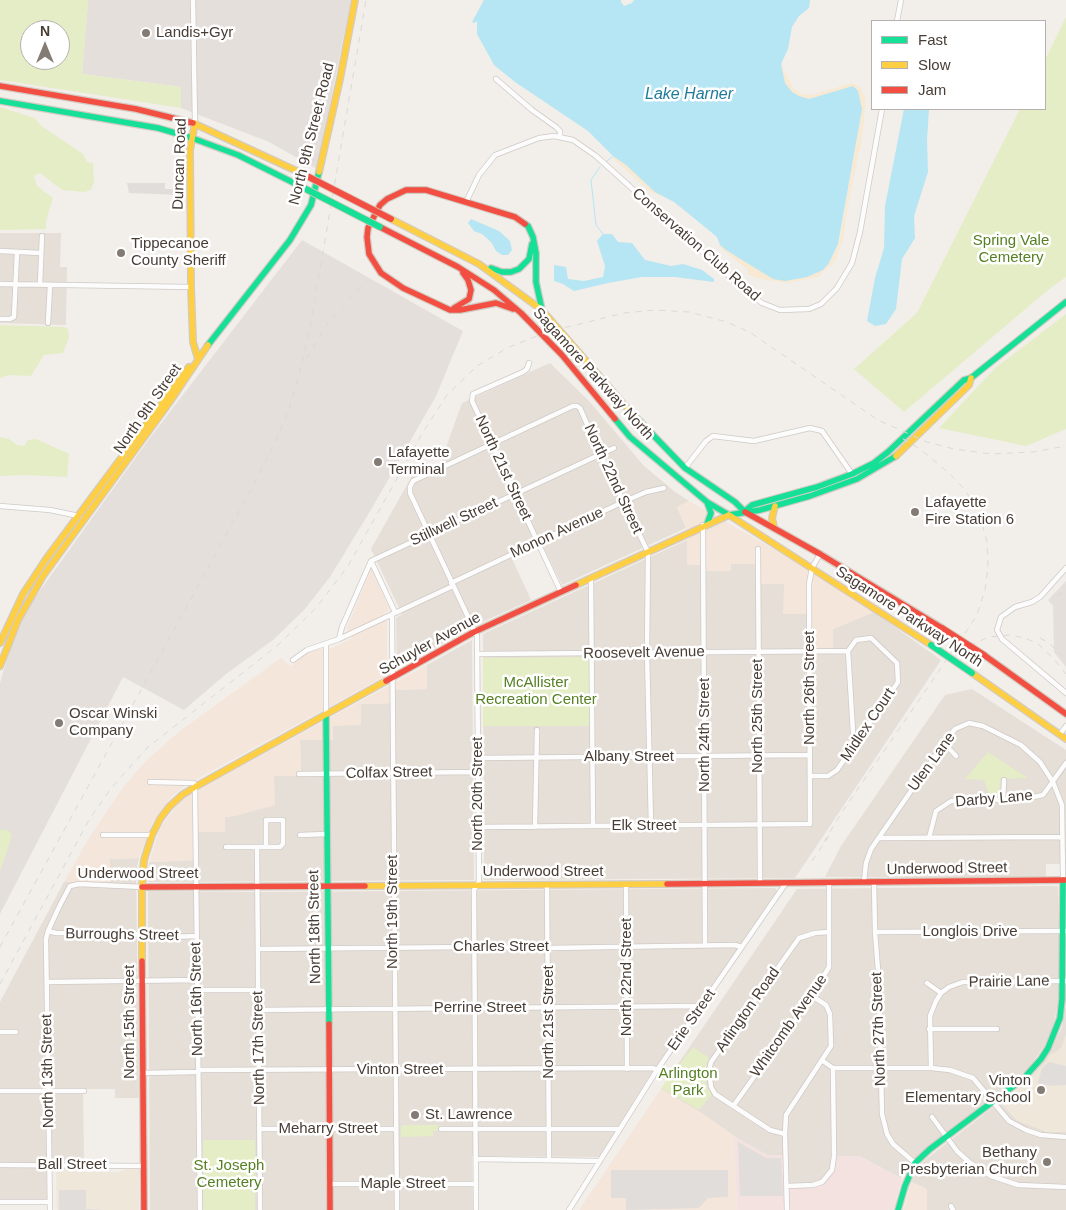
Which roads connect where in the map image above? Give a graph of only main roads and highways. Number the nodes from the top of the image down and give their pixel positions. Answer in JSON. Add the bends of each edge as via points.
{"nodes":[{"id":1,"x":355,"y":0,"type":"edge"},
{"id":2,"x":0,"y":86,"type":"edge"},
{"id":3,"x":0,"y":101,"type":"edge"},
{"id":4,"x":195,"y":123,"type":"junction"},
{"id":5,"x":192,"y":138,"type":"junction"},
{"id":6,"x":533,"y":237,"type":"junction"},
{"id":7,"x":480,"y":264,"type":"junction"},
{"id":8,"x":458,"y":267,"type":"junction"},
{"id":9,"x":1066,"y":302,"type":"edge"},
{"id":10,"x":450,"y":310,"type":"junction"},
{"id":11,"x":542,"y":310,"type":"junction"},
{"id":12,"x":521,"y":313,"type":"junction"},
{"id":13,"x":198,"y":359,"type":"junction"},
{"id":14,"x":971,"y":378,"type":"junction"},
{"id":15,"x":707,"y":502,"type":"junction"},
{"id":16,"x":774,"y":506,"type":"junction"},
{"id":17,"x":744,"y":511,"type":"junction"},
{"id":18,"x":729,"y":514,"type":"junction"},
{"id":19,"x":705,"y":524,"type":"junction"},
{"id":20,"x":774,"y":527,"type":"junction"},
{"id":21,"x":1,"y":635,"type":"edge"},
{"id":22,"x":0,"y":643,"type":"edge"},
{"id":23,"x":0,"y":666,"type":"edge"},
{"id":24,"x":1066,"y":714,"type":"edge"},
{"id":25,"x":326,"y":715,"type":"junction"},
{"id":26,"x":1066,"y":739,"type":"edge"},
{"id":27,"x":152,"y":835,"type":"joint"},
{"id":28,"x":1064,"y":880,"type":"edge"},
{"id":29,"x":142,"y":887,"type":"junction"},
{"id":30,"x":327,"y":887,"type":"junction"},
{"id":31,"x":1064,"y":931,"type":"edge"},
{"id":32,"x":1065,"y":981,"type":"edge"},
{"id":33,"x":144,"y":1210,"type":"edge"},
{"id":34,"x":330,"y":1210,"type":"edge"},
{"id":35,"x":898,"y":1210,"type":"edge"}],
"edges":[{"from":1,"to":13,"type":"main road","name":"North 9th Street Road","via":[[311,205],[274,262]]},
{"from":2,"to":4,"type":"main road","name":"Sagamore Parkway North","via":[[118,105]]},
{"from":3,"to":5,"type":"main road","name":"Sagamore Parkway North","via":[[158,128]]},
{"from":4,"to":5,"type":"main road","name":"Duncan Road"},
{"from":4,"to":7,"type":"main road","name":"Sagamore Parkway North","bridge":true,"via":[[301,172]]},
{"from":5,"to":8,"type":"main road","name":"Sagamore Parkway North","bridge":true,"via":[[238,155]]},
{"from":5,"to":13,"type":"main road","name":"Duncan Road","via":[[191,287],[193,342]]},
{"from":6,"to":7,"type":"main road","via":[[529,259],[519,269],[502,272]]},
{"from":6,"to":10,"type":"main road","via":[[528,226],[515,216],[426,190],[406,190],[380,205],[368,228],[367,238],[370,254],[381,273],[403,288]]},
{"from":6,"to":11,"type":"main road","via":[[536,282]]},
{"from":7,"to":11,"type":"main road","name":"Sagamore Parkway North"},
{"from":8,"to":10,"type":"main road","via":[[471,290],[463,304]]},
{"from":8,"to":12,"type":"main road","name":"Sagamore Parkway North","via":[[494,290]]},
{"from":9,"to":14,"type":"main road","name":"Schuyler Avenue"},
{"from":10,"to":12,"type":"main road","via":[[496,303]]},
{"from":11,"to":17,"type":"main road","name":"Sagamore Parkway North","via":[[616,397],[685,468]]},
{"from":12,"to":15,"type":"main road","name":"Sagamore Parkway North","via":[[562,355],[630,437]]},
{"from":13,"to":21,"type":"main road","name":"North 9th Street","via":[[180,377],[77,515],[34,576]]},
{"from":13,"to":23,"type":"main road","name":"North 9th Street","via":[[36,587]]},
{"from":14,"to":16,"type":"main road","name":"Schuyler Avenue","via":[[969,385],[896,456],[857,479]]},
{"from":14,"to":17,"type":"main road","name":"Schuyler Avenue","via":[[964,380],[874,463],[852,474]]},
{"from":15,"to":18,"type":"main road","name":"Sagamore Parkway North"},
{"from":15,"to":19,"type":"main road","via":[[711,513]]},
{"from":16,"to":17,"type":"main road","name":"Schuyler Avenue"},
{"from":16,"to":20,"type":"main road"},
{"from":17,"to":18,"type":"main road","name":"Schuyler Avenue"},
{"from":17,"to":20,"type":"main road","name":"Sagamore Parkway North"},
{"from":18,"to":19,"type":"main road","name":"Schuyler Avenue"},
{"from":18,"to":26,"type":"main road","name":"Sagamore Parkway North","bridge":true,"via":[[931,645]]},
{"from":19,"to":25,"type":"main road","name":"Schuyler Avenue","via":[[474,632]]},
{"from":20,"to":24,"type":"main road","name":"Sagamore Parkway North","bridge":true,"via":[[942,628]]},
{"from":21,"to":22,"type":"main road","name":"North 9th Street"},
{"from":25,"to":27,"type":"main road","name":"Schuyler Avenue","via":[[182,795],[169,807]]},
{"from":25,"to":30,"type":"main road","name":"North 18th Street"},
{"from":27,"to":29,"type":"main road","name":"North 15th Street","via":[[144,860]]},
{"from":28,"to":30,"type":"main road","name":"Underwood Street"},
{"from":28,"to":31,"type":"main road"},
{"from":29,"to":30,"type":"main road","name":"Underwood Street"},
{"from":29,"to":33,"type":"main road","name":"North 15th Street"},
{"from":30,"to":34,"type":"main road","name":"North 18th Street"},
{"from":31,"to":32,"type":"main road"},
{"from":32,"to":35,"type":"main road","via":[[1060,1018],[1041,1060],[1024,1078],[915,1163]]}]}
